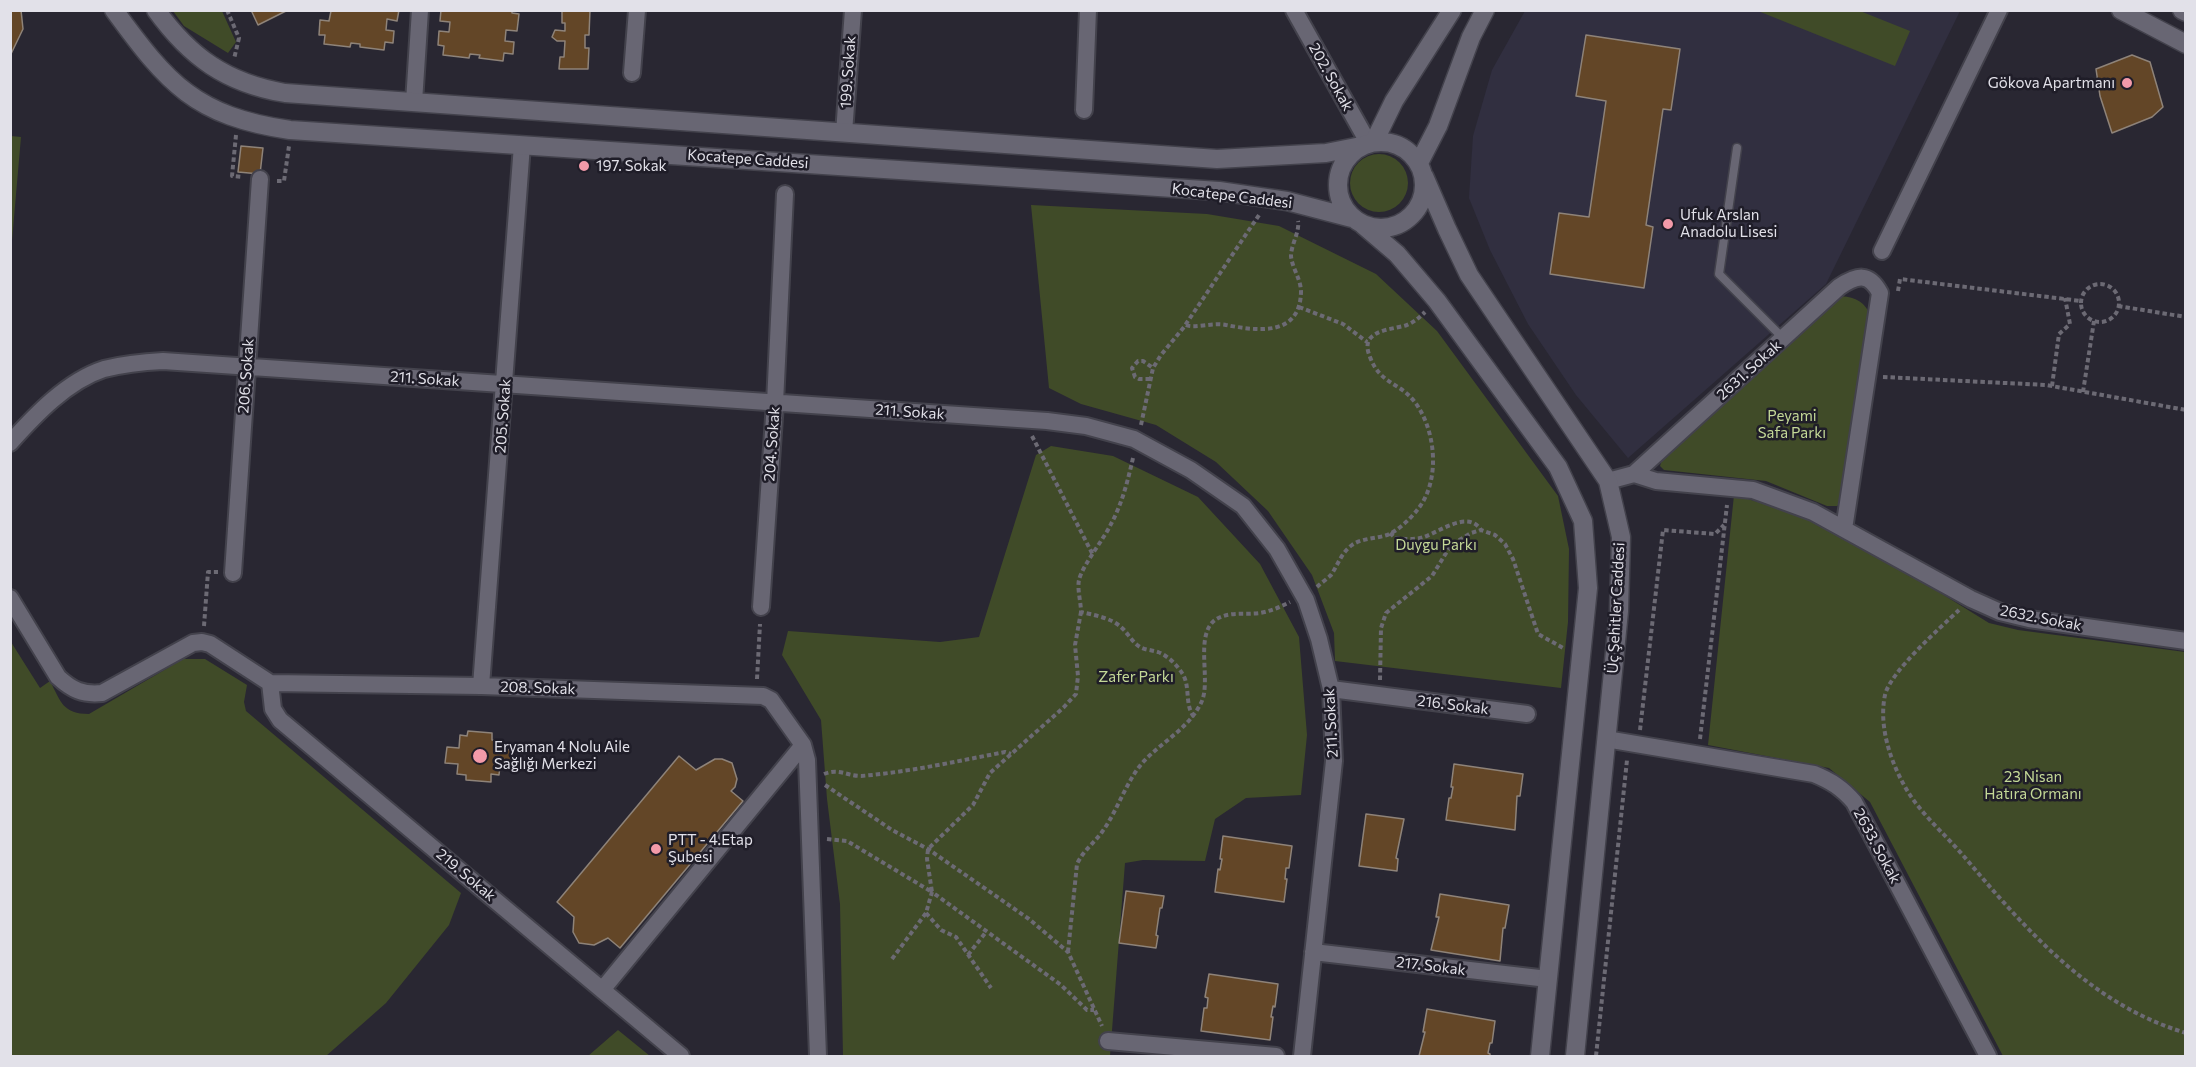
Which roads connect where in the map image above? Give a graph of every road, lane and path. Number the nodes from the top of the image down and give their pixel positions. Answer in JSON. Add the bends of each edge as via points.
{"nodes":[{"id":1,"x":114,"y":10,"type":"edge"},
{"id":2,"x":156,"y":10,"type":"edge"},
{"id":3,"x":227,"y":10,"type":"edge"},
{"id":4,"x":420,"y":10,"type":"edge"},
{"id":5,"x":637,"y":10,"type":"edge"},
{"id":6,"x":853,"y":10,"type":"edge"},
{"id":7,"x":1088,"y":10,"type":"edge"},
{"id":8,"x":1294,"y":10,"type":"edge"},
{"id":9,"x":1452,"y":10,"type":"edge"},
{"id":10,"x":1485,"y":10,"type":"edge"},
{"id":11,"x":1999,"y":10,"type":"edge"},
{"id":12,"x":2121,"y":10,"type":"edge"},
{"id":13,"x":2186,"y":44,"type":"edge"},
{"id":14,"x":632,"y":73,"type":"dead end"},
{"id":15,"x":230,"y":77,"type":"junction"},
{"id":16,"x":414,"y":102,"type":"junction"},
{"id":17,"x":1084,"y":110,"type":"dead end"},
{"id":18,"x":237,"y":119,"type":"junction"},
{"id":19,"x":290,"y":130,"type":"junction"},
{"id":20,"x":844,"y":133,"type":"junction"},
{"id":21,"x":1368,"y":144,"type":"junction"},
{"id":22,"x":522,"y":145,"type":"junction"},
{"id":23,"x":1737,"y":148,"type":"dead end"},
{"id":24,"x":1422,"y":170,"type":"junction"},
{"id":25,"x":232,"y":176,"type":"dead end"},
{"id":26,"x":260,"y":179,"type":"dead end"},
{"id":27,"x":284,"y":181,"type":"dead end"},
{"id":28,"x":785,"y":194,"type":"dead end"},
{"id":29,"x":1268,"y":213,"type":"dead end"},
{"id":30,"x":1289,"y":219,"type":"dead end"},
{"id":31,"x":1358,"y":221,"type":"junction"},
{"id":32,"x":1882,"y":250,"type":"dead end"},
{"id":33,"x":1900,"y":279,"type":"dead end"},
{"id":34,"x":2065,"y":298,"type":"junction"},
{"id":35,"x":1437,"y":301,"type":"junction"},
{"id":36,"x":2081,"y":301,"type":"junction"},
{"id":37,"x":2118,"y":306,"type":"junction"},
{"id":38,"x":1299,"y":307,"type":"junction"},
{"id":39,"x":2186,"y":316,"type":"edge"},
{"id":40,"x":2094,"y":321,"type":"junction"},
{"id":41,"x":1186,"y":324,"type":"junction"},
{"id":42,"x":1783,"y":338,"type":"junction"},
{"id":43,"x":1367,"y":342,"type":"junction"},
{"id":44,"x":246,"y":367,"type":"junction"},
{"id":45,"x":1153,"y":368,"type":"junction"},
{"id":46,"x":1867,"y":376,"type":"junction"},
{"id":47,"x":1151,"y":379,"type":"junction"},
{"id":48,"x":506,"y":384,"type":"junction"},
{"id":49,"x":2052,"y":386,"type":"junction"},
{"id":50,"x":2083,"y":392,"type":"junction"},
{"id":51,"x":775,"y":403,"type":"junction"},
{"id":52,"x":2186,"y":410,"type":"edge"},
{"id":53,"x":1035,"y":420,"type":"junction"},
{"id":54,"x":1138,"y":441,"type":"junction"},
{"id":55,"x":10,"y":443,"type":"edge"},
{"id":56,"x":1634,"y":474,"type":"junction"},
{"id":57,"x":1608,"y":481,"type":"junction"},
{"id":58,"x":1729,"y":488,"type":"junction"},
{"id":59,"x":1724,"y":525,"type":"junction"},
{"id":60,"x":1844,"y":529,"type":"junction"},
{"id":61,"x":1481,"y":530,"type":"junction"},
{"id":62,"x":1390,"y":533,"type":"junction"},
{"id":63,"x":1093,"y":555,"type":"junction"},
{"id":64,"x":233,"y":573,"type":"joint"},
{"id":65,"x":1304,"y":596,"type":"junction"},
{"id":66,"x":10,"y":598,"type":"edge"},
{"id":67,"x":1971,"y":599,"type":"junction"},
{"id":68,"x":761,"y":607,"type":"joint"},
{"id":69,"x":1081,"y":612,"type":"junction"},
{"id":70,"x":2186,"y":641,"type":"edge"},
{"id":71,"x":202,"y":642,"type":"junction"},
{"id":72,"x":1582,"y":651,"type":"junction"},
{"id":73,"x":270,"y":683,"type":"junction"},
{"id":74,"x":481,"y":686,"type":"junction"},
{"id":75,"x":1331,"y":689,"type":"junction"},
{"id":76,"x":756,"y":695,"type":"junction"},
{"id":77,"x":1380,"y":696,"type":"junction"},
{"id":78,"x":1527,"y":714,"type":"dead end"},
{"id":79,"x":1194,"y":717,"type":"junction"},
{"id":80,"x":1606,"y":739,"type":"junction"},
{"id":81,"x":1629,"y":743,"type":"junction"},
{"id":82,"x":803,"y":745,"type":"junction"},
{"id":83,"x":1012,"y":754,"type":"junction"},
{"id":84,"x":1699,"y":755,"type":"junction"},
{"id":85,"x":812,"y":776,"type":"junction"},
{"id":86,"x":811,"y":837,"type":"junction"},
{"id":87,"x":928,"y":849,"type":"junction"},
{"id":88,"x":932,"y":892,"type":"junction"},
{"id":89,"x":926,"y":913,"type":"junction"},
{"id":90,"x":986,"y":932,"type":"junction"},
{"id":91,"x":1068,"y":952,"type":"junction"},
{"id":92,"x":1313,"y":952,"type":"junction"},
{"id":93,"x":968,"y":955,"type":"junction"},
{"id":94,"x":892,"y":959,"type":"dead end"},
{"id":95,"x":1548,"y":979,"type":"junction"},
{"id":96,"x":991,"y":988,"type":"dead end"},
{"id":97,"x":602,"y":990,"type":"junction"},
{"id":98,"x":1094,"y":1010,"type":"junction"},
{"id":99,"x":2186,"y":1033,"type":"edge"},
{"id":100,"x":1108,"y":1041,"type":"joint"},
{"id":101,"x":681,"y":1056,"type":"edge"},
{"id":102,"x":818,"y":1056,"type":"edge"},
{"id":103,"x":1276,"y":1056,"type":"edge"},
{"id":104,"x":1302,"y":1056,"type":"edge"},
{"id":105,"x":1540,"y":1056,"type":"edge"},
{"id":106,"x":1575,"y":1056,"type":"edge"},
{"id":107,"x":1596,"y":1056,"type":"edge"},
{"id":108,"x":1988,"y":1056,"type":"edge"}],
"edges":[{"from":1,"to":18,"type":"main road","name":"Kocatepe Caddesi","via":[[171,81],[191,97]]},
{"from":2,"to":15,"type":"main road","via":[[190,50]]},
{"from":3,"to":15,"type":"path","via":[[239,38]]},
{"from":4,"to":16,"type":"street"},
{"from":5,"to":14,"type":"street"},
{"from":6,"to":20,"type":"street","name":"199. Sokak"},
{"from":7,"to":17,"type":"street"},
{"from":8,"to":21,"type":"street","name":"202. Sokak"},
{"from":9,"to":21,"type":"main road"},
{"from":10,"to":24,"type":"main road","via":[[1471,37]]},
{"from":11,"to":32,"type":"street"},
{"from":12,"to":13,"type":"main road"},
{"from":15,"to":16,"type":"main road","via":[[285,93]]},
{"from":16,"to":20,"type":"main road"},
{"from":18,"to":19,"type":"main road","name":"Kocatepe Caddesi"},
{"from":18,"to":25,"type":"path"},
{"from":19,"to":22,"type":"main road","name":"Kocatepe Caddesi"},
{"from":19,"to":27,"type":"path"},
{"from":20,"to":21,"type":"main road","via":[[1217,159],[1315,154]]},
{"from":21,"to":24,"type":"main road","via":[[1387,142],[1400,146],[1411,153]]},
{"from":21,"to":31,"type":"main road","via":[[1350,155],[1338,180],[1343,207]]},
{"from":22,"to":31,"type":"main road","name":"Kocatepe Caddesi","via":[[1219,191],[1287,201]]},
{"from":22,"to":48,"type":"street","name":"205. Sokak"},
{"from":23,"to":42,"type":"lane","via":[[1719,274]]},
{"from":24,"to":31,"type":"main road","via":[[1423,196],[1414,215],[1390,228],[1377,229]]},
{"from":24,"to":57,"type":"main road","name":"Üç Şehitler Caddesi","via":[[1469,275]]},
{"from":26,"to":44,"type":"street","name":"206. Sokak"},
{"from":28,"to":51,"type":"street","name":"204. Sokak"},
{"from":29,"to":41,"type":"path","via":[[1258,216]]},
{"from":30,"to":38,"type":"path","via":[[1300,222],[1291,258],[1299,277]]},
{"from":31,"to":35,"type":"main road","name":"Üç Şehitler Caddesi","via":[[1397,254]]},
{"from":33,"to":34,"type":"path"},
{"from":34,"to":36,"type":"path"},
{"from":34,"to":49,"type":"path","via":[[2070,324],[2060,334]]},
{"from":35,"to":43,"type":"path","via":[[1417,321],[1383,331]]},
{"from":35,"to":72,"type":"main road","name":"Üç Şehitler Caddesi","via":[[1558,467],[1583,521],[1588,588]]},
{"from":36,"to":37,"type":"path","via":[[2090,287],[2102,285],[2114,291]]},
{"from":36,"to":40,"type":"path","via":[[2084,315]]},
{"from":37,"to":39,"type":"path"},
{"from":37,"to":40,"type":"path","via":[[2110,319]]},
{"from":38,"to":41,"type":"path","via":[[1280,326],[1262,330],[1214,323],[1191,327]]},
{"from":38,"to":43,"type":"path","via":[[1343,324]]},
{"from":40,"to":50,"type":"path"},
{"from":41,"to":45,"type":"path"},
{"from":42,"to":46,"type":"street","name":"2631. Sokak","via":[[1849,280],[1869,279],[1880,293]]},
{"from":42,"to":56,"type":"street","name":"2631. Sokak"},
{"from":43,"to":62,"type":"path","via":[[1373,367],[1413,399],[1423,414],[1434,457],[1419,508]]},
{"from":44,"to":48,"type":"street","name":"211. Sokak"},
{"from":44,"to":55,"type":"street","name":"211. Sokak","via":[[163,361],[133,362],[101,370],[74,384]]},
{"from":44,"to":64,"type":"street","name":"206. Sokak"},
{"from":45,"to":47,"type":"path"},
{"from":45,"to":47,"type":"path","via":[[1143,361],[1132,368],[1135,377]]},
{"from":46,"to":49,"type":"path"},
{"from":46,"to":60,"type":"street"},
{"from":47,"to":54,"type":"path"},
{"from":48,"to":51,"type":"street","name":"211. Sokak"},
{"from":48,"to":74,"type":"street","name":"205. Sokak"},
{"from":49,"to":50,"type":"path"},
{"from":50,"to":52,"type":"path"},
{"from":51,"to":53,"type":"street","name":"211. Sokak"},
{"from":51,"to":68,"type":"street","name":"204. Sokak"},
{"from":53,"to":54,"type":"street","name":"211. Sokak","via":[[1086,426]]},
{"from":53,"to":63,"type":"path","via":[[1032,438]]},
{"from":54,"to":63,"type":"path","via":[[1113,521]]},
{"from":54,"to":65,"type":"street","name":"211. Sokak","via":[[1191,470],[1243,506],[1277,549]]},
{"from":56,"to":57,"type":"street","name":"2632. Sokak"},
{"from":56,"to":58,"type":"street","name":"2632. Sokak","via":[[1656,481]]},
{"from":57,"to":80,"type":"main road","name":"Üç Şehitler Caddesi","via":[[1621,537],[1619,611]]},
{"from":58,"to":59,"type":"path"},
{"from":58,"to":60,"type":"street","name":"2632. Sokak","via":[[1753,490],[1788,501]]},
{"from":59,"to":81,"type":"path","via":[[1715,534],[1662,530],[1639,736],[1630,735]]},
{"from":59,"to":84,"type":"path"},
{"from":60,"to":67,"type":"street","name":"2632. Sokak"},
{"from":61,"to":62,"type":"path","via":[[1467,520],[1422,538],[1395,538]]},
{"from":61,"to":72,"type":"path","via":[[1495,535],[1509,551],[1538,634],[1570,651]]},
{"from":61,"to":77,"type":"path","via":[[1451,545],[1432,576],[1386,613]]},
{"from":62,"to":65,"type":"path","via":[[1353,544],[1330,575]]},
{"from":63,"to":69,"type":"path","via":[[1079,580]]},
{"from":64,"to":71,"type":"path","via":[[208,572]]},
{"from":65,"to":75,"type":"street","name":"211. Sokak"},
{"from":65,"to":79,"type":"path","via":[[1270,611],[1226,615],[1214,621],[1205,646],[1203,700]]},
{"from":66,"to":71,"type":"street","via":[[58,677],[79,692],[102,693],[193,643]]},
{"from":67,"to":70,"type":"street","name":"2632. Sokak","via":[[2029,619]]},
{"from":67,"to":99,"type":"path","via":[[1933,634],[1890,682],[1885,694],[1884,730],[1901,778],[1930,820],[2040,942],[2116,1002],[2158,1024]]},
{"from":68,"to":76,"type":"path"},
{"from":69,"to":79,"type":"path","via":[[1121,627],[1142,648],[1172,660],[1184,675],[1189,710]]},
{"from":69,"to":83,"type":"path","via":[[1075,645],[1076,694]]},
{"from":71,"to":73,"type":"street"},
{"from":72,"to":95,"type":"main road","name":"Üç Şehitler Caddesi"},
{"from":73,"to":74,"type":"street","name":"208. Sokak"},
{"from":73,"to":97,"type":"street","name":"219. Sokak","via":[[273,709],[280,720]]},
{"from":74,"to":76,"type":"street","name":"208. Sokak"},
{"from":75,"to":77,"type":"street","name":"216. Sokak"},
{"from":75,"to":92,"type":"street","name":"211. Sokak","via":[[1334,761]]},
{"from":76,"to":82,"type":"street","via":[[771,700]]},
{"from":77,"to":78,"type":"street","name":"216. Sokak"},
{"from":79,"to":91,"type":"path","via":[[1144,762],[1101,833],[1082,853],[1077,864]]},
{"from":80,"to":81,"type":"street","name":"2633. Sokak"},
{"from":80,"to":106,"type":"main road","name":"Üç Şehitler Caddesi"},
{"from":81,"to":84,"type":"street","name":"2633. Sokak"},
{"from":81,"to":107,"type":"path"},
{"from":82,"to":85,"type":"street"},
{"from":82,"to":97,"type":"street"},
{"from":83,"to":85,"type":"path","via":[[858,776],[833,770]]},
{"from":83,"to":87,"type":"path","via":[[990,773],[973,805]]},
{"from":84,"to":108,"type":"street","name":"2633. Sokak","via":[[1814,774],[1843,789],[1854,801]]},
{"from":85,"to":86,"type":"street"},
{"from":85,"to":87,"type":"path","via":[[892,830]]},
{"from":86,"to":88,"type":"path","via":[[847,841]]},
{"from":86,"to":102,"type":"street"},
{"from":87,"to":88,"type":"path"},
{"from":87,"to":91,"type":"path","via":[[1029,919]]},
{"from":88,"to":89,"type":"path"},
{"from":88,"to":90,"type":"path"},
{"from":89,"to":93,"type":"path","via":[[941,930],[956,937]]},
{"from":89,"to":94,"type":"path"},
{"from":90,"to":93,"type":"path"},
{"from":90,"to":98,"type":"path","via":[[1061,985],[1087,1010]]},
{"from":91,"to":98,"type":"path"},
{"from":92,"to":95,"type":"street","name":"217. Sokak"},
{"from":92,"to":104,"type":"street","name":"211. Sokak"},
{"from":93,"to":96,"type":"path"},
{"from":95,"to":105,"type":"main road","name":"Üç Şehitler Caddesi"},
{"from":97,"to":101,"type":"street","name":"219. Sokak"},
{"from":98,"to":100,"type":"path"},
{"from":100,"to":103,"type":"street"}]}
